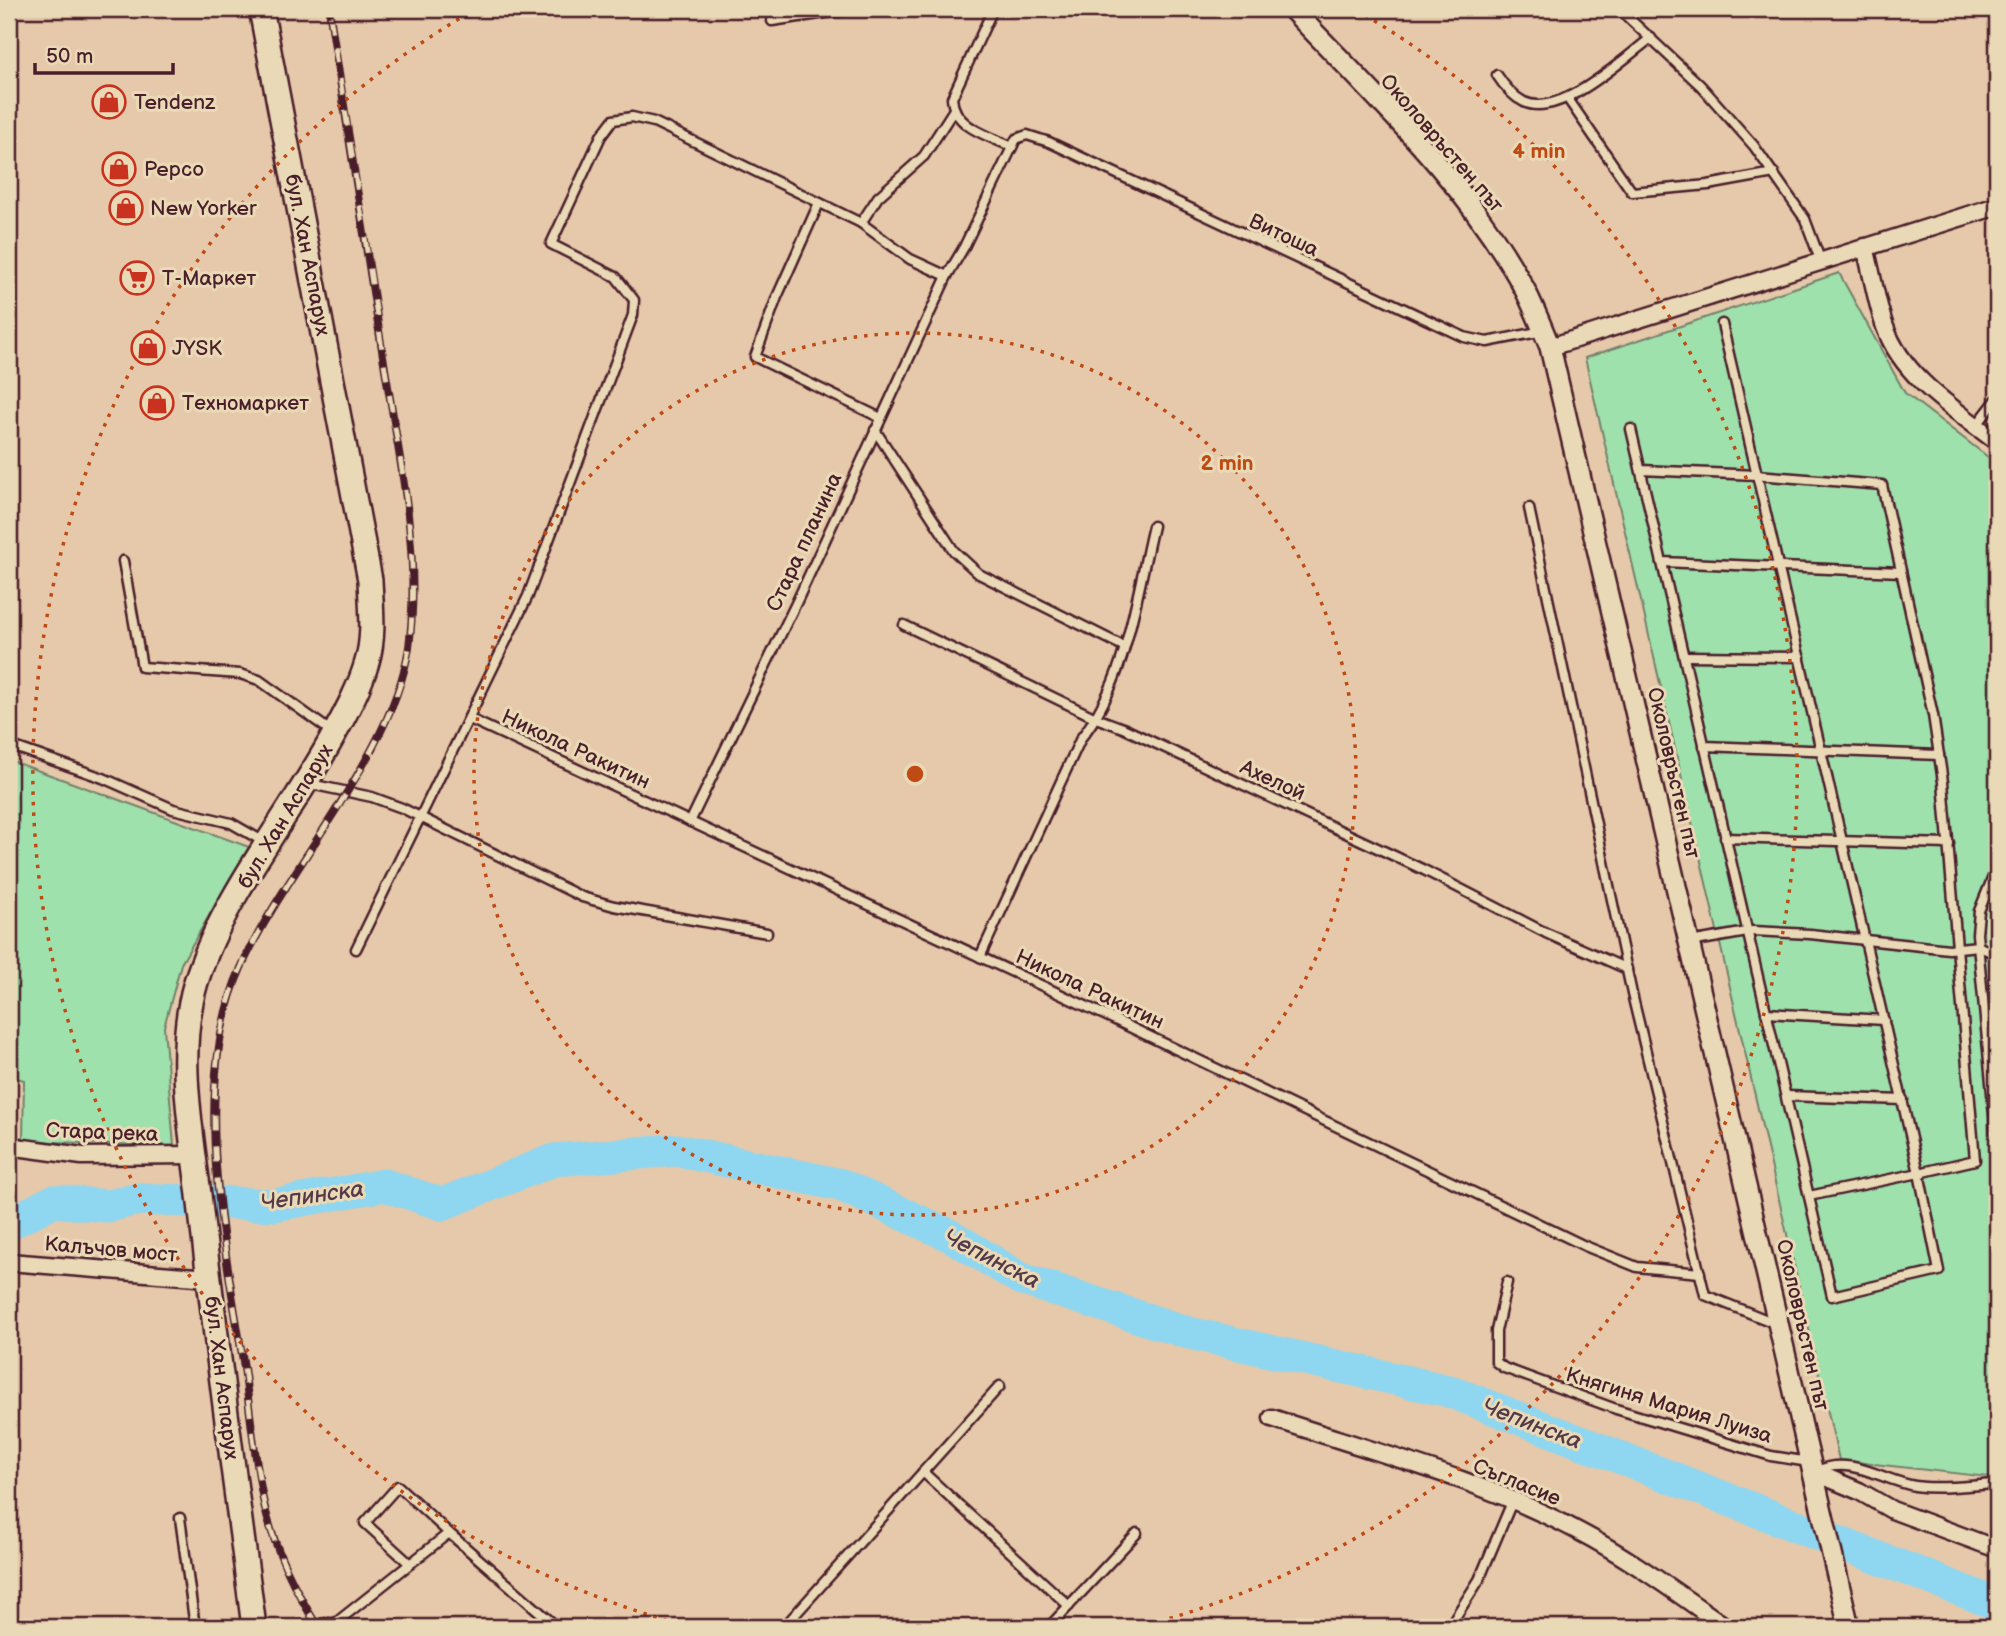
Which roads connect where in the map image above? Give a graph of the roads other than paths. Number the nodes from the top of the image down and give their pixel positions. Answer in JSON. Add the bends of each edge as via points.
{"nodes":[{"id":1,"x":261,"y":9,"type":"edge"},
{"id":2,"x":854,"y":9,"type":"edge"},
{"id":3,"x":993,"y":9,"type":"edge"},
{"id":4,"x":1292,"y":9,"type":"edge"},
{"id":5,"x":1619,"y":9,"type":"edge"},
{"id":6,"x":772,"y":21,"type":"dead end"},
{"id":7,"x":1651,"y":38,"type":"junction"},
{"id":8,"x":1497,"y":75,"type":"dead end"},
{"id":9,"x":1568,"y":99,"type":"junction"},
{"id":10,"x":953,"y":111,"type":"junction"},
{"id":11,"x":1014,"y":143,"type":"junction"},
{"id":12,"x":1774,"y":173,"type":"junction"},
{"id":13,"x":820,"y":203,"type":"junction"},
{"id":14,"x":1997,"y":206,"type":"edge"},
{"id":15,"x":861,"y":223,"type":"junction"},
{"id":16,"x":1866,"y":247,"type":"junction"},
{"id":17,"x":1821,"y":262,"type":"junction"},
{"id":18,"x":947,"y":276,"type":"junction"},
{"id":19,"x":1722,"y":324,"type":"dead end"},
{"id":20,"x":1547,"y":339,"type":"junction"},
{"id":21,"x":1997,"y":399,"type":"edge"},
{"id":22,"x":881,"y":418,"type":"junction"},
{"id":23,"x":1976,"y":426,"type":"junction"},
{"id":24,"x":1631,"y":429,"type":"dead end"},
{"id":25,"x":875,"y":430,"type":"junction"},
{"id":26,"x":1997,"y":442,"type":"edge"},
{"id":27,"x":1641,"y":470,"type":"junction"},
{"id":28,"x":1758,"y":475,"type":"junction"},
{"id":29,"x":1529,"y":508,"type":"dead end"},
{"id":30,"x":1153,"y":526,"type":"dead end"},
{"id":31,"x":123,"y":561,"type":"dead end"},
{"id":32,"x":1662,"y":562,"type":"junction"},
{"id":33,"x":1779,"y":567,"type":"junction"},
{"id":34,"x":1901,"y":572,"type":"junction"},
{"id":35,"x":904,"y":625,"type":"dead end"},
{"id":36,"x":1123,"y":646,"type":"junction"},
{"id":37,"x":1684,"y":656,"type":"junction"},
{"id":38,"x":1800,"y":657,"type":"junction"},
{"id":39,"x":1096,"y":718,"type":"junction"},
{"id":40,"x":470,"y":719,"type":"junction"},
{"id":41,"x":334,"y":734,"type":"junction"},
{"id":42,"x":9,"y":745,"type":"edge"},
{"id":43,"x":1704,"y":746,"type":"junction"},
{"id":44,"x":1821,"y":750,"type":"junction"},
{"id":45,"x":1939,"y":755,"type":"junction"},
{"id":46,"x":307,"y":783,"type":"junction"},
{"id":47,"x":421,"y":817,"type":"junction"},
{"id":48,"x":690,"y":822,"type":"junction"},
{"id":49,"x":1725,"y":838,"type":"junction"},
{"id":50,"x":1843,"y":841,"type":"junction"},
{"id":51,"x":1949,"y":844,"type":"junction"},
{"id":52,"x":268,"y":845,"type":"junction"},
{"id":53,"x":1997,"y":867,"type":"edge"},
{"id":54,"x":1748,"y":932,"type":"junction"},
{"id":55,"x":767,"y":933,"type":"dead end"},
{"id":56,"x":1865,"y":938,"type":"junction"},
{"id":57,"x":1690,"y":942,"type":"junction"},
{"id":58,"x":1978,"y":946,"type":"junction"},
{"id":59,"x":1958,"y":947,"type":"junction"},
{"id":60,"x":356,"y":949,"type":"dead end"},
{"id":61,"x":1997,"y":956,"type":"edge"},
{"id":62,"x":980,"y":957,"type":"junction"},
{"id":63,"x":1627,"y":969,"type":"junction"},
{"id":64,"x":1766,"y":1013,"type":"junction"},
{"id":65,"x":1884,"y":1020,"type":"junction"},
{"id":66,"x":1987,"y":1055,"type":"junction"},
{"id":67,"x":1997,"y":1059,"type":"edge"},
{"id":68,"x":1786,"y":1096,"type":"junction"},
{"id":69,"x":1903,"y":1100,"type":"junction"},
{"id":70,"x":9,"y":1146,"type":"edge"},
{"id":71,"x":1997,"y":1146,"type":"edge"},
{"id":72,"x":195,"y":1155,"type":"junction"},
{"id":73,"x":1919,"y":1173,"type":"junction"},
{"id":74,"x":1809,"y":1196,"type":"junction"},
{"id":75,"x":9,"y":1262,"type":"edge"},
{"id":76,"x":1700,"y":1273,"type":"junction"},
{"id":77,"x":209,"y":1278,"type":"junction"},
{"id":78,"x":1507,"y":1282,"type":"dead end"},
{"id":79,"x":1779,"y":1325,"type":"junction"},
{"id":80,"x":1000,"y":1386,"type":"dead end"},
{"id":81,"x":1272,"y":1418,"type":"dead end"},
{"id":82,"x":1813,"y":1467,"type":"junction"},
{"id":83,"x":923,"y":1472,"type":"junction"},
{"id":84,"x":1997,"y":1484,"type":"edge"},
{"id":85,"x":1512,"y":1502,"type":"junction"},
{"id":86,"x":180,"y":1518,"type":"dead end"},
{"id":87,"x":449,"y":1533,"type":"junction"},
{"id":88,"x":1137,"y":1533,"type":"dead end"},
{"id":89,"x":1997,"y":1549,"type":"edge"},
{"id":90,"x":410,"y":1564,"type":"junction"},
{"id":91,"x":1069,"y":1606,"type":"junction"},
{"id":92,"x":195,"y":1627,"type":"edge"},
{"id":93,"x":254,"y":1627,"type":"edge"},
{"id":94,"x":333,"y":1627,"type":"edge"},
{"id":95,"x":557,"y":1627,"type":"edge"},
{"id":96,"x":784,"y":1627,"type":"edge"},
{"id":97,"x":1049,"y":1627,"type":"edge"},
{"id":98,"x":1449,"y":1627,"type":"edge"},
{"id":99,"x":1726,"y":1627,"type":"edge"},
{"id":100,"x":1849,"y":1627,"type":"edge"}],
"edges":[{"from":1,"to":41,"type":"main road","name":"бул. Хан Аспарух","via":[[370,580],[368,661]]},
{"from":2,"to":6,"type":"lane"},
{"from":3,"to":10,"type":"lane","via":[[952,98]]},
{"from":4,"to":20,"type":"street","name":"Околовръстен път","via":[[1453,183],[1525,289]]},
{"from":5,"to":7,"type":"lane"},
{"from":7,"to":9,"type":"lane"},
{"from":7,"to":12,"type":"lane","via":[[1701,86]]},
{"from":8,"to":9,"type":"lane","via":[[1508,91],[1525,103],[1542,106]]},
{"from":9,"to":12,"type":"lane","via":[[1632,192]]},
{"from":10,"to":11,"type":"lane","via":[[962,123]]},
{"from":10,"to":15,"type":"lane","via":[[924,156],[878,197]]},
{"from":11,"to":18,"type":"lane","name":"Стара планина"},
{"from":11,"to":20,"type":"lane","name":"Витоша","via":[[1027,135],[1049,142],[1464,337],[1487,342]]},
{"from":12,"to":17,"type":"lane","via":[[1805,219]]},
{"from":13,"to":15,"type":"lane"},
{"from":13,"to":22,"type":"lane","via":[[755,358]]},
{"from":13,"to":40,"type":"lane","via":[[654,122],[632,117],[613,120],[601,136],[551,244],[616,277],[634,300],[633,315],[528,596]]},
{"from":14,"to":16,"type":"street"},
{"from":15,"to":18,"type":"lane","via":[[910,259]]},
{"from":16,"to":17,"type":"street"},
{"from":16,"to":23,"type":"street","via":[[1885,328],[1904,362],[1932,392]]},
{"from":17,"to":20,"type":"street"},
{"from":18,"to":22,"type":"lane","name":"Стара планина"},
{"from":19,"to":28,"type":"lane"},
{"from":20,"to":57,"type":"street","name":"Околовръстен път"},
{"from":21,"to":23,"type":"lane"},
{"from":22,"to":25,"type":"lane","name":"Стара планина"},
{"from":23,"to":26,"type":"street"},
{"from":24,"to":27,"type":"lane"},
{"from":25,"to":36,"type":"lane","via":[[954,551],[979,574]]},
{"from":25,"to":48,"type":"lane","name":"Стара планина"},
{"from":27,"to":28,"type":"lane"},
{"from":27,"to":32,"type":"lane"},
{"from":28,"to":33,"type":"lane"},
{"from":28,"to":34,"type":"lane","via":[[1882,485]]},
{"from":29,"to":63,"type":"lane"},
{"from":30,"to":36,"type":"lane"},
{"from":31,"to":41,"type":"lane","via":[[142,667],[240,674],[259,680]]},
{"from":32,"to":33,"type":"lane"},
{"from":32,"to":37,"type":"lane"},
{"from":33,"to":34,"type":"lane"},
{"from":33,"to":38,"type":"lane"},
{"from":34,"to":45,"type":"lane"},
{"from":35,"to":39,"type":"lane","name":"Ахелой"},
{"from":36,"to":39,"type":"lane"},
{"from":37,"to":38,"type":"lane"},
{"from":37,"to":43,"type":"lane"},
{"from":38,"to":44,"type":"lane"},
{"from":39,"to":62,"type":"lane","via":[[1081,738]]},
{"from":39,"to":63,"type":"lane","name":"Ахелой"},
{"from":40,"to":47,"type":"lane"},
{"from":40,"to":48,"type":"lane","name":"Никола Ракитин"},
{"from":41,"to":46,"type":"main road","name":"бул. Хан Аспарух"},
{"from":42,"to":52,"type":"lane","via":[[173,809],[231,823]]},
{"from":43,"to":44,"type":"lane"},
{"from":43,"to":49,"type":"lane"},
{"from":44,"to":45,"type":"lane"},
{"from":44,"to":50,"type":"lane"},
{"from":45,"to":51,"type":"lane"},
{"from":46,"to":47,"type":"lane","via":[[372,797]]},
{"from":46,"to":52,"type":"main road","name":"бул. Хан Аспарух"},
{"from":47,"to":55,"type":"lane","via":[[582,897]]},
{"from":47,"to":60,"type":"lane"},
{"from":48,"to":62,"type":"lane","name":"Никола Ракитин"},
{"from":49,"to":50,"type":"lane"},
{"from":49,"to":54,"type":"lane"},
{"from":50,"to":51,"type":"lane"},
{"from":50,"to":56,"type":"lane"},
{"from":51,"to":59,"type":"lane"},
{"from":52,"to":72,"type":"main road","name":"бул. Хан Аспарух","via":[[216,934],[187,1022],[186,1067]]},
{"from":53,"to":58,"type":"lane","via":[[1979,911]]},
{"from":54,"to":56,"type":"lane"},
{"from":54,"to":57,"type":"lane"},
{"from":54,"to":64,"type":"lane"},
{"from":56,"to":59,"type":"lane"},
{"from":56,"to":65,"type":"lane"},
{"from":57,"to":79,"type":"street","name":"Околовръстен път"},
{"from":58,"to":59,"type":"lane"},
{"from":58,"to":61,"type":"lane"},
{"from":58,"to":66,"type":"lane"},
{"from":59,"to":73,"type":"lane","via":[[1975,1160]]},
{"from":62,"to":76,"type":"lane","name":"Никола Ракитин","via":[[1584,1246],[1637,1267]]},
{"from":63,"to":76,"type":"lane"},
{"from":64,"to":65,"type":"lane"},
{"from":64,"to":68,"type":"lane"},
{"from":65,"to":69,"type":"lane"},
{"from":66,"to":67,"type":"lane"},
{"from":66,"to":71,"type":"lane"},
{"from":68,"to":69,"type":"lane"},
{"from":68,"to":74,"type":"lane"},
{"from":69,"to":73,"type":"lane"},
{"from":70,"to":72,"type":"street","name":"Стара река","via":[[82,1156]]},
{"from":72,"to":77,"type":"main road","name":"бул. Хан Аспарух"},
{"from":73,"to":74,"type":"lane"},
{"from":73,"to":74,"type":"lane","via":[[1939,1271],[1832,1296]]},
{"from":75,"to":77,"type":"street","name":"Калъчов мост"},
{"from":76,"to":79,"type":"lane","via":[[1705,1295]]},
{"from":77,"to":93,"type":"main road","name":"бул. Хан Аспарух"},
{"from":78,"to":82,"type":"lane","name":"Княгиня Мария Луиза","via":[[1496,1331],[1496,1362],[1517,1375]]},
{"from":79,"to":82,"type":"street","name":"Околовръстен път"},
{"from":80,"to":83,"type":"lane"},
{"from":81,"to":85,"type":"street","name":"Съгласие"},
{"from":82,"to":84,"type":"lane","name":"Княгиня Мария Луиза","via":[[1851,1466],[1917,1486]]},
{"from":82,"to":89,"type":"street","via":[[1892,1510]]},
{"from":82,"to":100,"type":"street","name":"Околовръстен път"},
{"from":83,"to":91,"type":"lane"},
{"from":83,"to":96,"type":"lane"},
{"from":85,"to":98,"type":"lane","via":[[1479,1580]]},
{"from":85,"to":99,"type":"street","name":"Съгласие","via":[[1630,1560]]},
{"from":86,"to":92,"type":"lane"},
{"from":87,"to":90,"type":"lane"},
{"from":87,"to":90,"type":"lane","via":[[397,1486],[365,1523]]},
{"from":87,"to":95,"type":"lane"},
{"from":88,"to":91,"type":"lane"},
{"from":90,"to":94,"type":"lane"},
{"from":91,"to":97,"type":"lane"}]}
